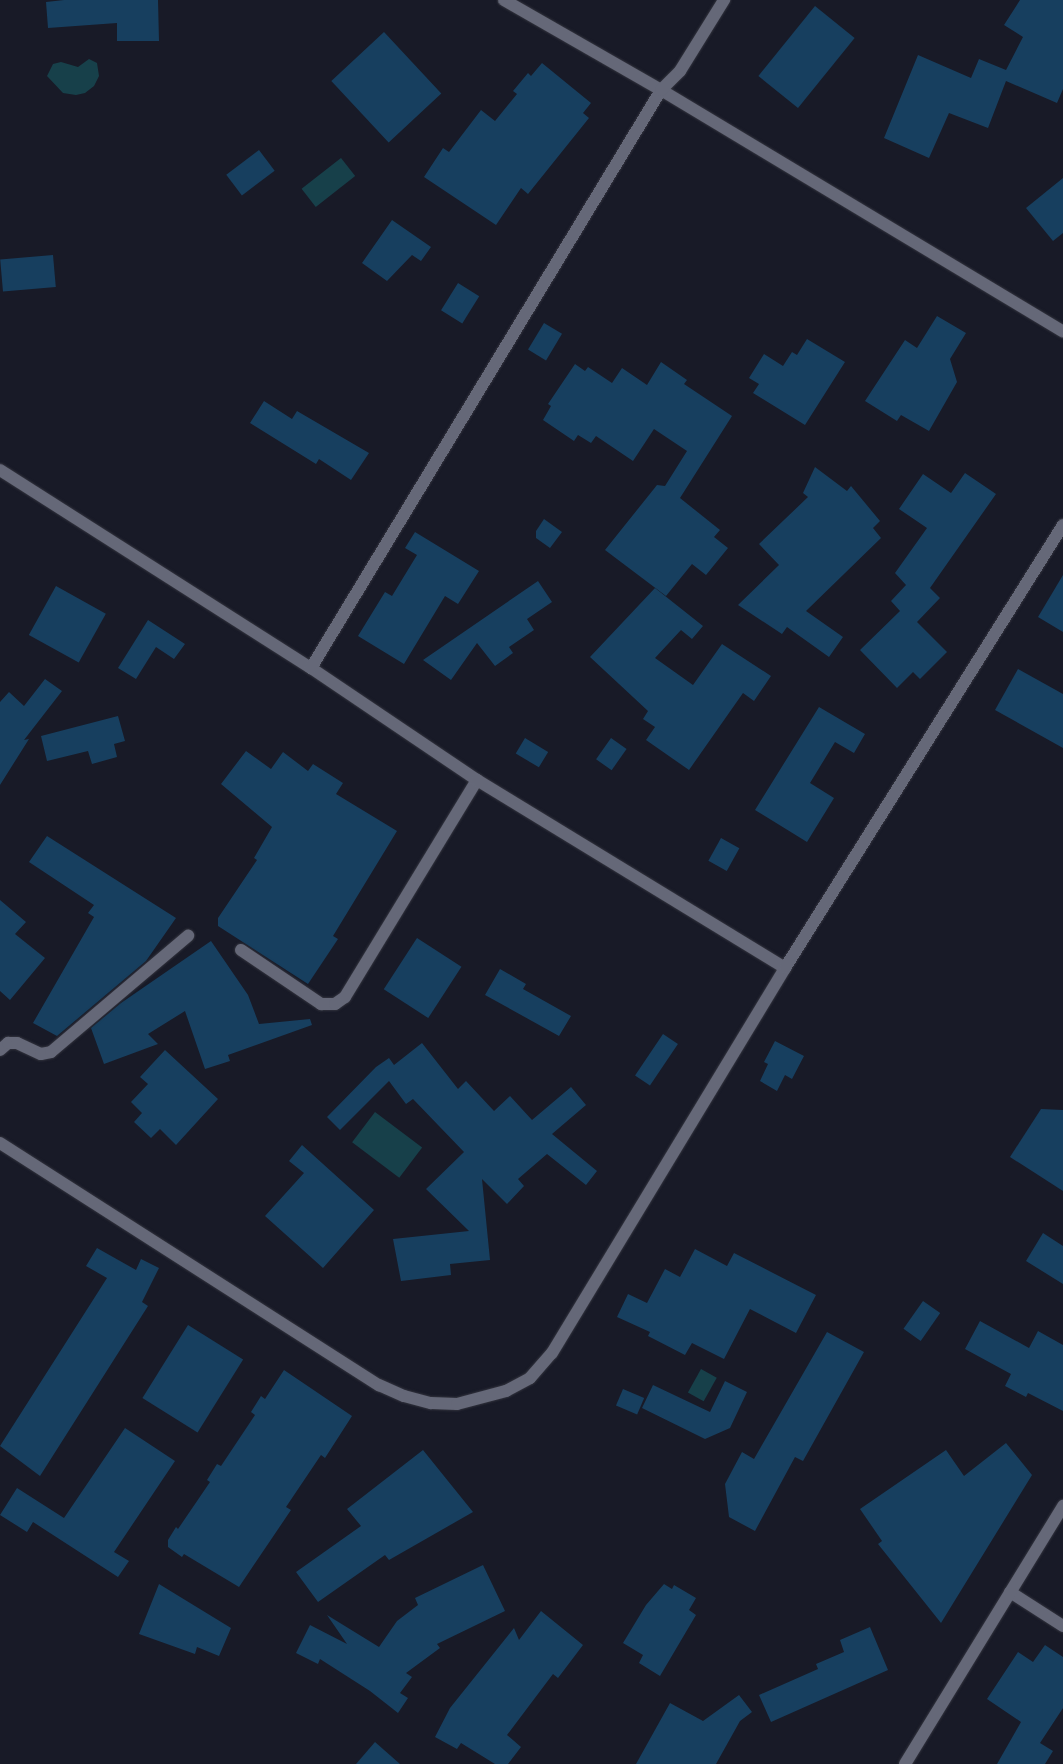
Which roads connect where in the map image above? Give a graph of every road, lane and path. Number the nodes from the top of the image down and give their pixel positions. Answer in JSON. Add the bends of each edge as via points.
{"nodes":[{"id":1,"x":504,"y":0,"type":"edge"},
{"id":2,"x":724,"y":0,"type":"edge"},
{"id":3,"x":661,"y":90,"type":"junction"},
{"id":4,"x":1063,"y":332,"type":"edge"},
{"id":5,"x":0,"y":470,"type":"edge"},
{"id":6,"x":1063,"y":525,"type":"edge"},
{"id":7,"x":311,"y":668,"type":"junction"},
{"id":8,"x":477,"y":780,"type":"junction"},
{"id":9,"x":188,"y":936,"type":"dead end"},
{"id":10,"x":241,"y":950,"type":"dead end"},
{"id":11,"x":785,"y":968,"type":"junction"},
{"id":12,"x":0,"y":1050,"type":"edge"},
{"id":13,"x":0,"y":1143,"type":"edge"},
{"id":14,"x":1063,"y":1506,"type":"edge"},
{"id":15,"x":1010,"y":1592,"type":"junction"},
{"id":16,"x":1063,"y":1626,"type":"edge"},
{"id":17,"x":905,"y":1764,"type":"edge"}],
"edges":[{"from":1,"to":3,"type":"street"},
{"from":2,"to":3,"type":"street","via":[[680,71]]},
{"from":3,"to":4,"type":"street"},
{"from":3,"to":7,"type":"street"},
{"from":5,"to":7,"type":"street"},
{"from":6,"to":11,"type":"street"},
{"from":7,"to":8,"type":"street"},
{"from":8,"to":10,"type":"street","via":[[345,997],[336,1004],[321,1004]]},
{"from":8,"to":11,"type":"street"},
{"from":9,"to":12,"type":"street","via":[[51,1052],[41,1054],[17,1043],[8,1043]]},
{"from":11,"to":13,"type":"street","via":[[552,1353],[530,1378],[506,1391],[457,1404],[431,1403],[379,1384]]},
{"from":14,"to":15,"type":"street"},
{"from":15,"to":16,"type":"street"},
{"from":15,"to":17,"type":"street"}]}
